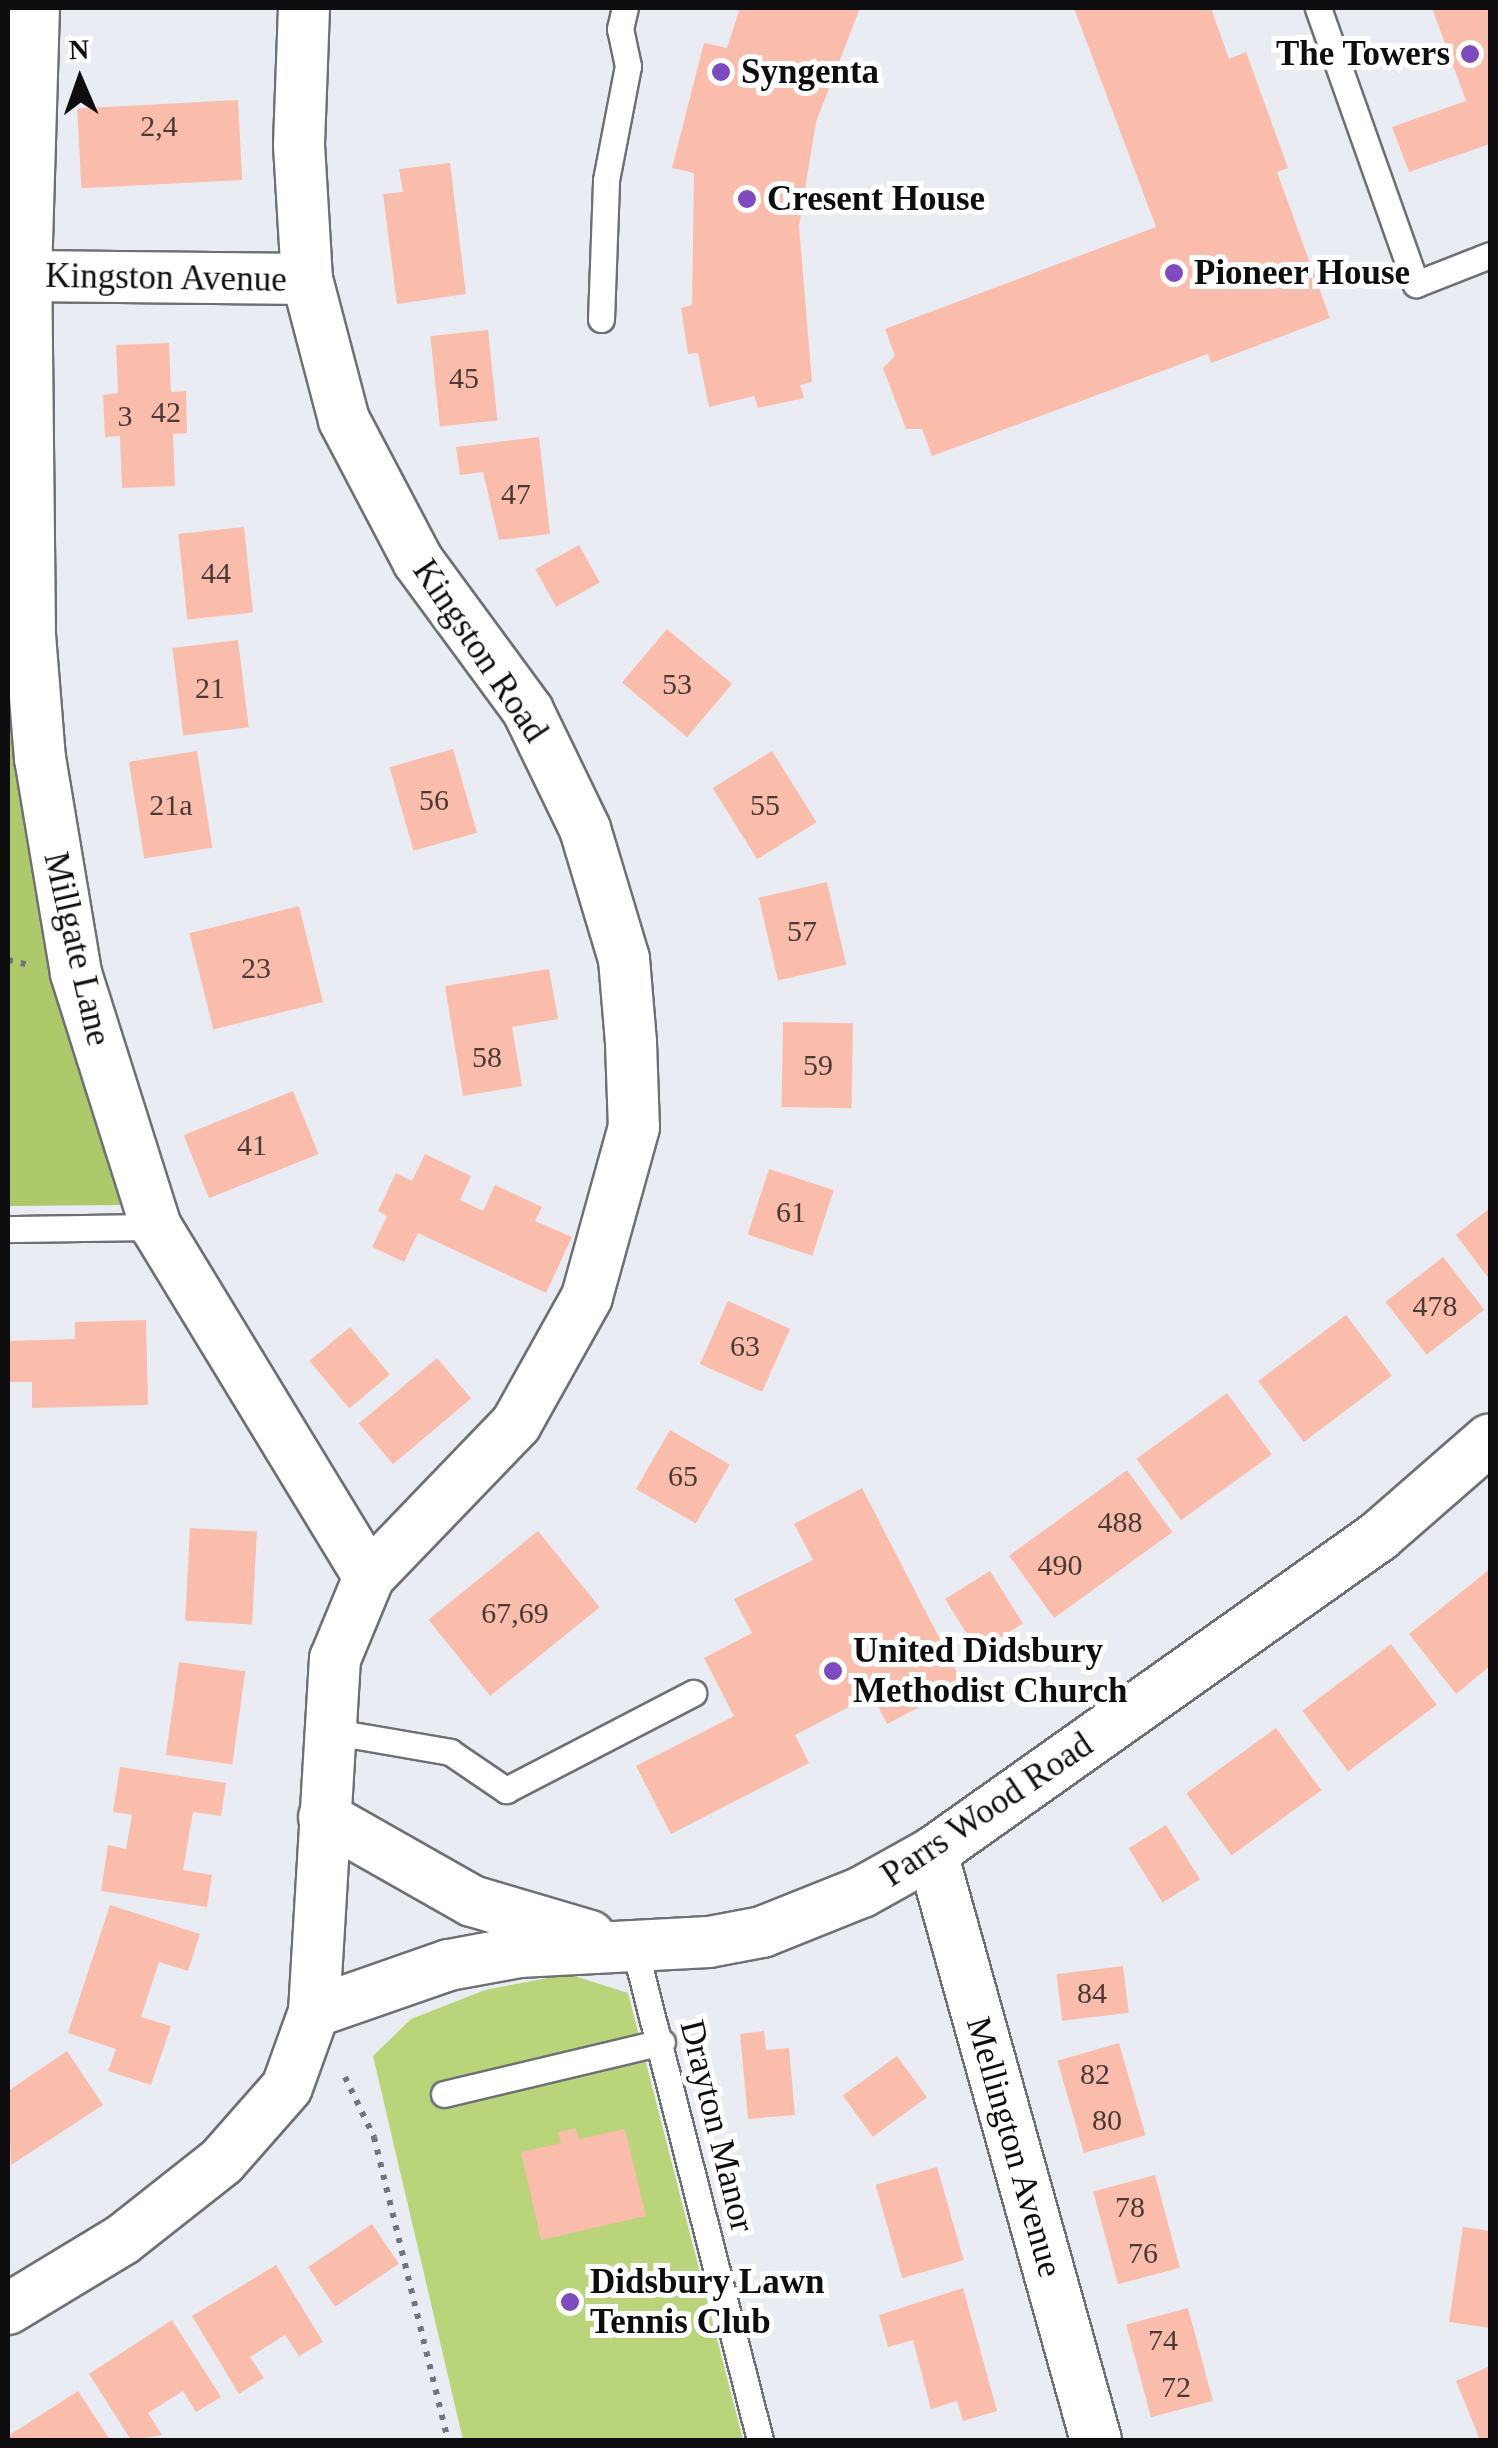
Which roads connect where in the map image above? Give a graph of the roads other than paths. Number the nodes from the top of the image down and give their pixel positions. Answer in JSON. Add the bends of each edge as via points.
{"nodes":[{"id":1,"x":34,"y":8,"type":"edge"},
{"id":2,"x":304,"y":8,"type":"edge"},
{"id":3,"x":625,"y":8,"type":"edge"},
{"id":4,"x":1318,"y":8,"type":"edge"},
{"id":5,"x":1490,"y":255,"type":"edge"},
{"id":6,"x":26,"y":276,"type":"junction"},
{"id":7,"x":307,"y":280,"type":"junction"},
{"id":8,"x":601,"y":319,"type":"dead end"},
{"id":9,"x":156,"y":1227,"type":"junction"},
{"id":10,"x":8,"y":1229,"type":"edge"},
{"id":11,"x":1490,"y":1439,"type":"edge"},
{"id":12,"x":368,"y":1577,"type":"junction"},
{"id":13,"x":692,"y":1694,"type":"dead end"},
{"id":14,"x":329,"y":1731,"type":"junction"},
{"id":15,"x":324,"y":1817,"type":"junction"},
{"id":16,"x":932,"y":1853,"type":"junction"},
{"id":17,"x":634,"y":1946,"type":"junction"},
{"id":18,"x":314,"y":2012,"type":"junction"},
{"id":19,"x":662,"y":2042,"type":"junction"},
{"id":20,"x":444,"y":2094,"type":"dead end"},
{"id":21,"x":8,"y":2309,"type":"edge"},
{"id":22,"x":760,"y":2440,"type":"edge"},
{"id":23,"x":1096,"y":2440,"type":"edge"}],
"edges":[{"from":1,"to":6,"type":"street","name":"Millgate Lane"},
{"from":2,"to":7,"type":"street","name":"Kingston Road","via":[[299,145]]},
{"from":3,"to":8,"type":"lane","via":[[620,29],[628,66],[606,180]]},
{"from":4,"to":5,"type":"lane","via":[[1416,284]]},
{"from":6,"to":7,"type":"street","name":"Kingston Avenue"},
{"from":6,"to":9,"type":"street","name":"Millgate Lane","via":[[26,519],[43,776],[76,973]]},
{"from":7,"to":12,"type":"street","name":"Kingston Road","via":[[344,420],[418,560],[528,711],[585,829],[624,959],[631,1043],[634,1127],[587,1297],[516,1424]]},
{"from":9,"to":10,"type":"lane"},
{"from":9,"to":12,"type":"street","name":"Millgate Lane"},
{"from":11,"to":16,"type":"street","name":"Parrs Wood Road","via":[[1379,1536]]},
{"from":12,"to":14,"type":"street","via":[[335,1659]]},
{"from":13,"to":14,"type":"lane","via":[[506,1790],[450,1752]]},
{"from":14,"to":15,"type":"street"},
{"from":15,"to":17,"type":"street","name":"Parrs Wood Road","via":[[472,1901]]},
{"from":15,"to":18,"type":"street"},
{"from":16,"to":17,"type":"street","name":"Parrs Wood Road","via":[[862,1892],[762,1932]]},
{"from":16,"to":23,"type":"street","name":"Mellington Avenue"},
{"from":17,"to":18,"type":"street","name":"Parrs Wood Road","via":[[520,1952],[449,1966]]},
{"from":17,"to":19,"type":"lane","name":"Drayton Manor"},
{"from":18,"to":21,"type":"street","via":[[287,2087],[222,2161],[122,2240]]},
{"from":19,"to":20,"type":"lane"},
{"from":19,"to":22,"type":"lane","name":"Drayton Manor"}]}
